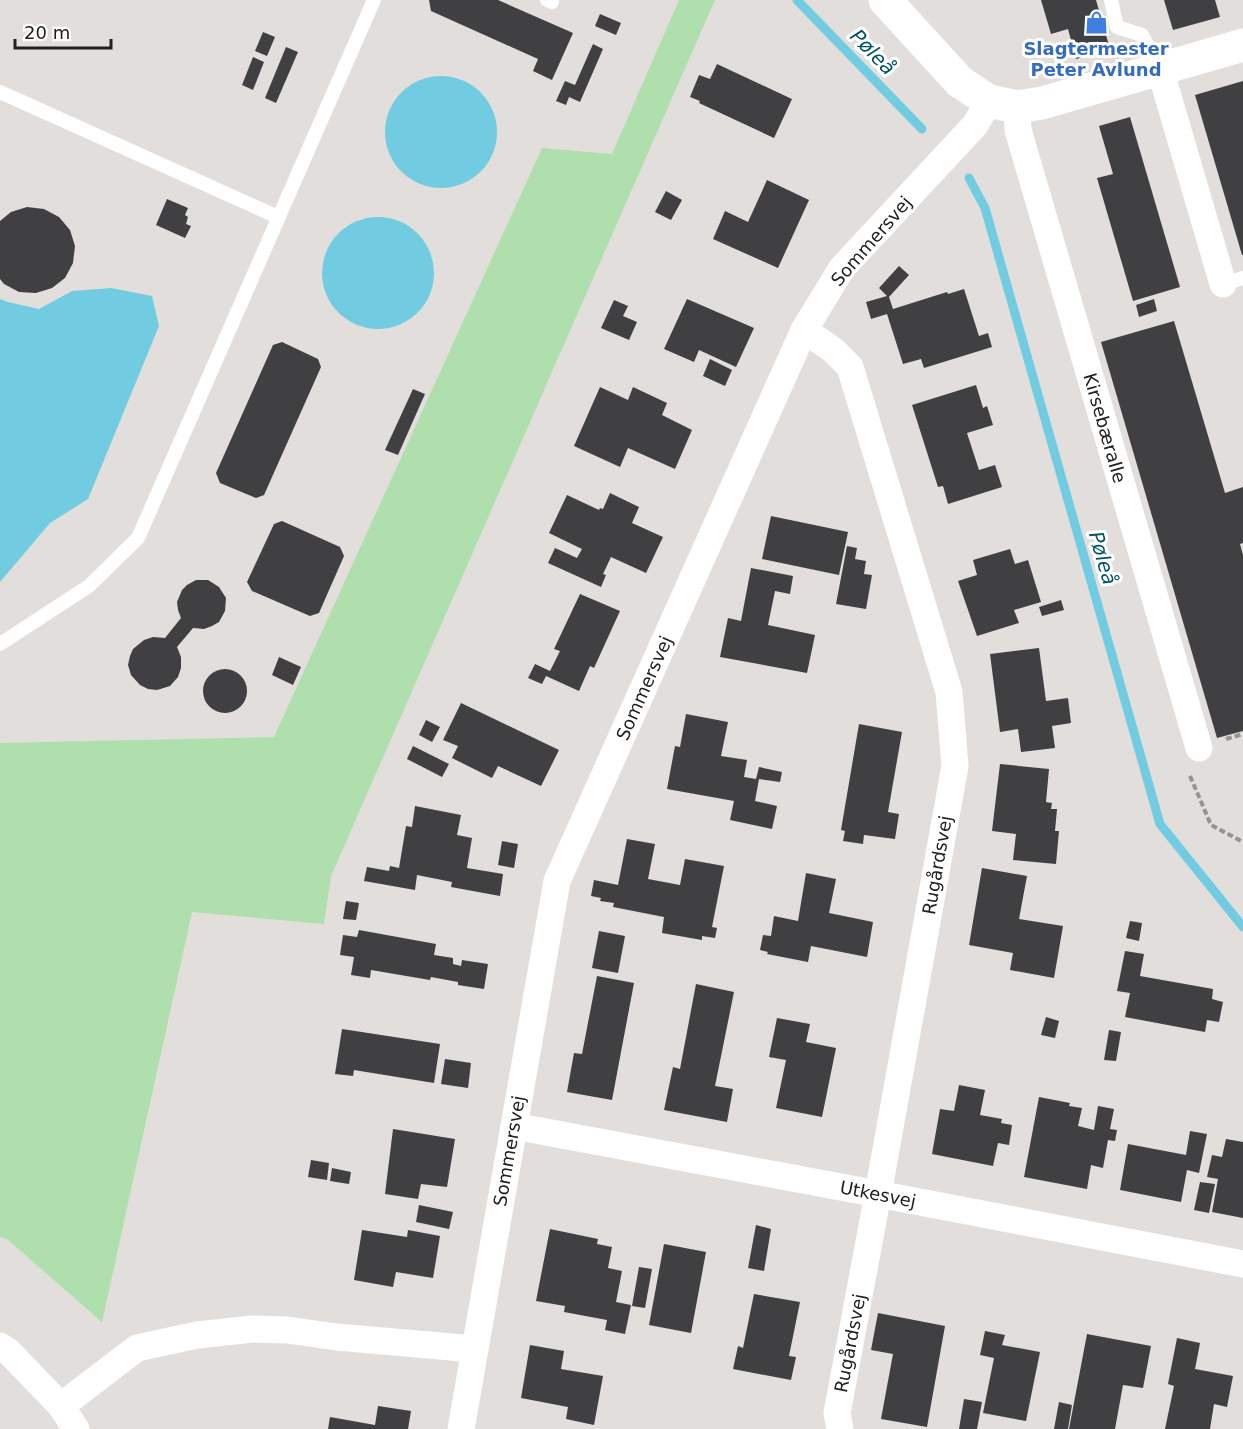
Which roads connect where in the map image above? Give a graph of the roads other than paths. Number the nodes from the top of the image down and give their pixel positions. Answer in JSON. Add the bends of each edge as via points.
{"nodes":[{"id":1,"x":374,"y":0,"type":"edge"},
{"id":2,"x":885,"y":0,"type":"edge"},
{"id":3,"x":1111,"y":0,"type":"edge"},
{"id":4,"x":1243,"y":45,"type":"edge"},
{"id":5,"x":1160,"y":69,"type":"junction"},
{"id":6,"x":0,"y":92,"type":"edge"},
{"id":7,"x":1003,"y":104,"type":"junction"},
{"id":8,"x":278,"y":217,"type":"junction"},
{"id":9,"x":1233,"y":281,"type":"edge"},
{"id":10,"x":804,"y":330,"type":"junction"},
{"id":11,"x":0,"y":644,"type":"edge"},
{"id":12,"x":1199,"y":747,"type":"road end"},
{"id":13,"x":513,"y":1126,"type":"junction"},
{"id":14,"x":878,"y":1194,"type":"junction"},
{"id":15,"x":1243,"y":1264,"type":"edge"},
{"id":16,"x":0,"y":1346,"type":"edge"},
{"id":17,"x":474,"y":1349,"type":"junction"},
{"id":18,"x":61,"y":1406,"type":"junction"},
{"id":19,"x":76,"y":1429,"type":"edge"},
{"id":20,"x":461,"y":1429,"type":"edge"},
{"id":21,"x":840,"y":1429,"type":"edge"}],
"edges":[{"from":1,"to":8,"type":"lane"},
{"from":2,"to":7,"type":"street","via":[[960,82]]},
{"from":3,"to":5,"type":"lane","via":[[1117,27],[1142,35]]},
{"from":4,"to":5,"type":"street"},
{"from":5,"to":7,"type":"street","via":[[1042,103]]},
{"from":5,"to":9,"type":"street"},
{"from":6,"to":8,"type":"lane"},
{"from":7,"to":10,"type":"street","name":"Sommersvej","via":[[975,125],[842,268]]},
{"from":7,"to":12,"type":"street","name":"Kirsebæralle","via":[[1018,130]]},
{"from":8,"to":11,"type":"lane","via":[[138,538],[89,586]]},
{"from":10,"to":13,"type":"street","name":"Sommersvej","via":[[557,881]]},
{"from":10,"to":14,"type":"street","name":"Rugårdsvej","via":[[850,367],[949,692],[955,766]]},
{"from":13,"to":14,"type":"street","name":"Utkesvej"},
{"from":13,"to":17,"type":"street","name":"Sommersvej"},
{"from":14,"to":15,"type":"street","name":"Utkesvej"},
{"from":14,"to":21,"type":"street","name":"Rugårdsvej","via":[[837,1413]]},
{"from":16,"to":18,"type":"street"},
{"from":17,"to":18,"type":"street","via":[[287,1330],[197,1335],[137,1348]]},
{"from":17,"to":20,"type":"street","name":"Sommersvej"},
{"from":18,"to":19,"type":"street"}]}
